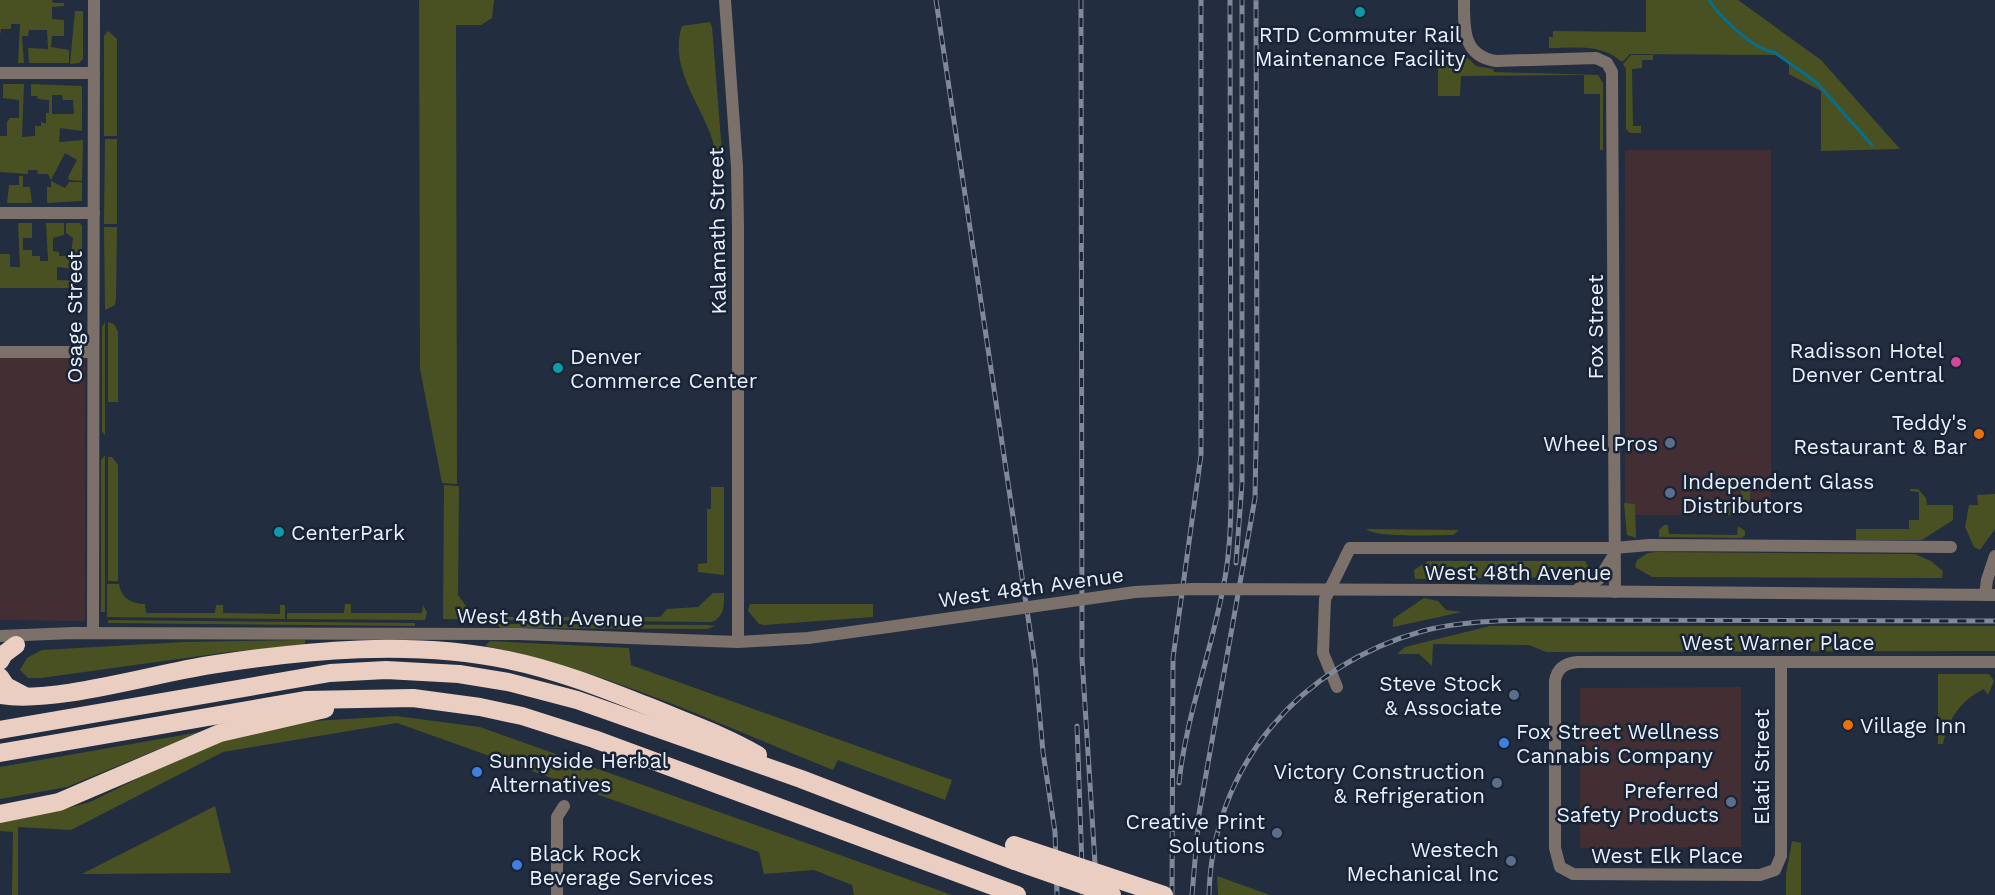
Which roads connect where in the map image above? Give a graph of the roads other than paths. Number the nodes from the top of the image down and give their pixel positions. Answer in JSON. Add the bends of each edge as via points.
{"nodes":[{"id":1,"x":94,"y":0,"type":"edge"},
{"id":2,"x":725,"y":0,"type":"edge"},
{"id":3,"x":1464,"y":0,"type":"edge"},
{"id":4,"x":0,"y":73,"type":"edge"},
{"id":5,"x":94,"y":74,"type":"junction"},
{"id":6,"x":0,"y":213,"type":"edge"},
{"id":7,"x":94,"y":213,"type":"junction"},
{"id":8,"x":0,"y":352,"type":"edge"},
{"id":9,"x":93,"y":352,"type":"junction"},
{"id":10,"x":1951,"y":547,"type":"dead end"},
{"id":11,"x":1614,"y":548,"type":"junction"},
{"id":12,"x":1995,"y":556,"type":"edge"},
{"id":13,"x":1570,"y":592,"type":"junction"},
{"id":14,"x":1615,"y":592,"type":"junction"},
{"id":15,"x":1990,"y":595,"type":"edge"},
{"id":16,"x":73,"y":633,"type":"junction"},
{"id":17,"x":93,"y":633,"type":"junction"},
{"id":18,"x":738,"y":642,"type":"junction"},
{"id":19,"x":5,"y":644,"type":"edge"},
{"id":20,"x":0,"y":661,"type":"edge"},
{"id":21,"x":1781,"y":662,"type":"junction"},
{"id":22,"x":1995,"y":662,"type":"edge"},
{"id":23,"x":0,"y":677,"type":"edge"},
{"id":24,"x":1337,"y":687,"type":"dead end"},
{"id":25,"x":0,"y":695,"type":"edge"},
{"id":26,"x":25,"y":696,"type":"junction"},
{"id":27,"x":413,"y":698,"type":"junction"},
{"id":28,"x":0,"y":730,"type":"edge"},
{"id":29,"x":0,"y":753,"type":"edge"},
{"id":30,"x":801,"y":780,"type":"junction"},
{"id":31,"x":86,"y":791,"type":"junction"},
{"id":32,"x":0,"y":805,"type":"edge"},
{"id":33,"x":564,"y":806,"type":"dead end"},
{"id":34,"x":0,"y":814,"type":"edge"},
{"id":35,"x":1015,"y":853,"type":"junction"},
{"id":36,"x":1560,"y":867,"type":"joint"},
{"id":37,"x":1775,"y":870,"type":"joint"},
{"id":38,"x":557,"y":895,"type":"edge"},
{"id":39,"x":1016,"y":895,"type":"edge"},
{"id":40,"x":1113,"y":895,"type":"edge"},
{"id":41,"x":1164,"y":895,"type":"edge"}],
"edges":[{"from":1,"to":5,"type":"street","name":"Osage Street"},
{"from":2,"to":18,"type":"street","name":"Kalamath Street","via":[[738,189]]},
{"from":3,"to":11,"type":"street","name":"Fox Street","via":[[1466,40],[1474,52],[1488,59],[1590,58],[1606,63],[1614,77]]},
{"from":4,"to":5,"type":"street"},
{"from":5,"to":7,"type":"street","name":"Osage Street"},
{"from":6,"to":7,"type":"street"},
{"from":7,"to":9,"type":"street","name":"Osage Street"},
{"from":8,"to":9,"type":"street"},
{"from":9,"to":17,"type":"street","name":"Osage Street"},
{"from":10,"to":11,"type":"street","name":"West 48th Avenue"},
{"from":11,"to":13,"type":"street","via":[[1609,566],[1599,579]]},
{"from":11,"to":14,"type":"street","name":"Fox Street"},
{"from":11,"to":24,"type":"street","name":"West 48th Avenue","via":[[1350,548],[1325,599],[1323,653]]},
{"from":12,"to":15,"type":"street","via":[[1989,571]]},
{"from":13,"to":14,"type":"street","name":"West 48th Avenue"},
{"from":13,"to":18,"type":"street","name":"West 48th Avenue","bridge":true,"via":[[1135,592],[808,638]]},
{"from":14,"to":15,"type":"street","name":"West 48th Avenue"},
{"from":16,"to":17,"type":"street","name":"West 48th Avenue"},
{"from":16,"to":19,"type":"street","name":"West 48th Avenue"},
{"from":16,"to":19,"type":"street","name":"West 48th Avenue"},
{"from":17,"to":18,"type":"street","name":"West 48th Avenue","via":[[509,634]]},
{"from":19,"to":20,"type":"highway"},
{"from":21,"to":22,"type":"street","name":"West Warner Place"},
{"from":21,"to":36,"type":"street","name":"West Warner Place","via":[[1578,662],[1561,666],[1555,681],[1555,848]]},
{"from":21,"to":37,"type":"street","name":"Elati Street","via":[[1781,856]]},
{"from":23,"to":26,"type":"highway","via":[[6,686]]},
{"from":25,"to":26,"type":"highway"},
{"from":26,"to":30,"type":"highway","via":[[269,657],[358,651],[450,651],[521,663],[615,693],[742,746]]},
{"from":27,"to":29,"type":"highway","via":[[353,697],[278,704]]},
{"from":27,"to":31,"type":"highway","via":[[305,713],[220,733]]},
{"from":27,"to":39,"type":"highway","via":[[490,709],[594,739]]},
{"from":28,"to":30,"type":"highway","via":[[321,674],[433,671],[483,677],[552,693]]},
{"from":30,"to":35,"type":"highway","via":[[922,825]]},
{"from":31,"to":32,"type":"highway"},
{"from":31,"to":34,"type":"highway"},
{"from":33,"to":38,"type":"street","via":[[557,817]]},
{"from":35,"to":40,"type":"highway","bridge":true},
{"from":35,"to":41,"type":"highway","bridge":true},
{"from":36,"to":37,"type":"street","name":"West Elk Place","via":[[1573,873],[1596,874],[1760,875]]}]}
